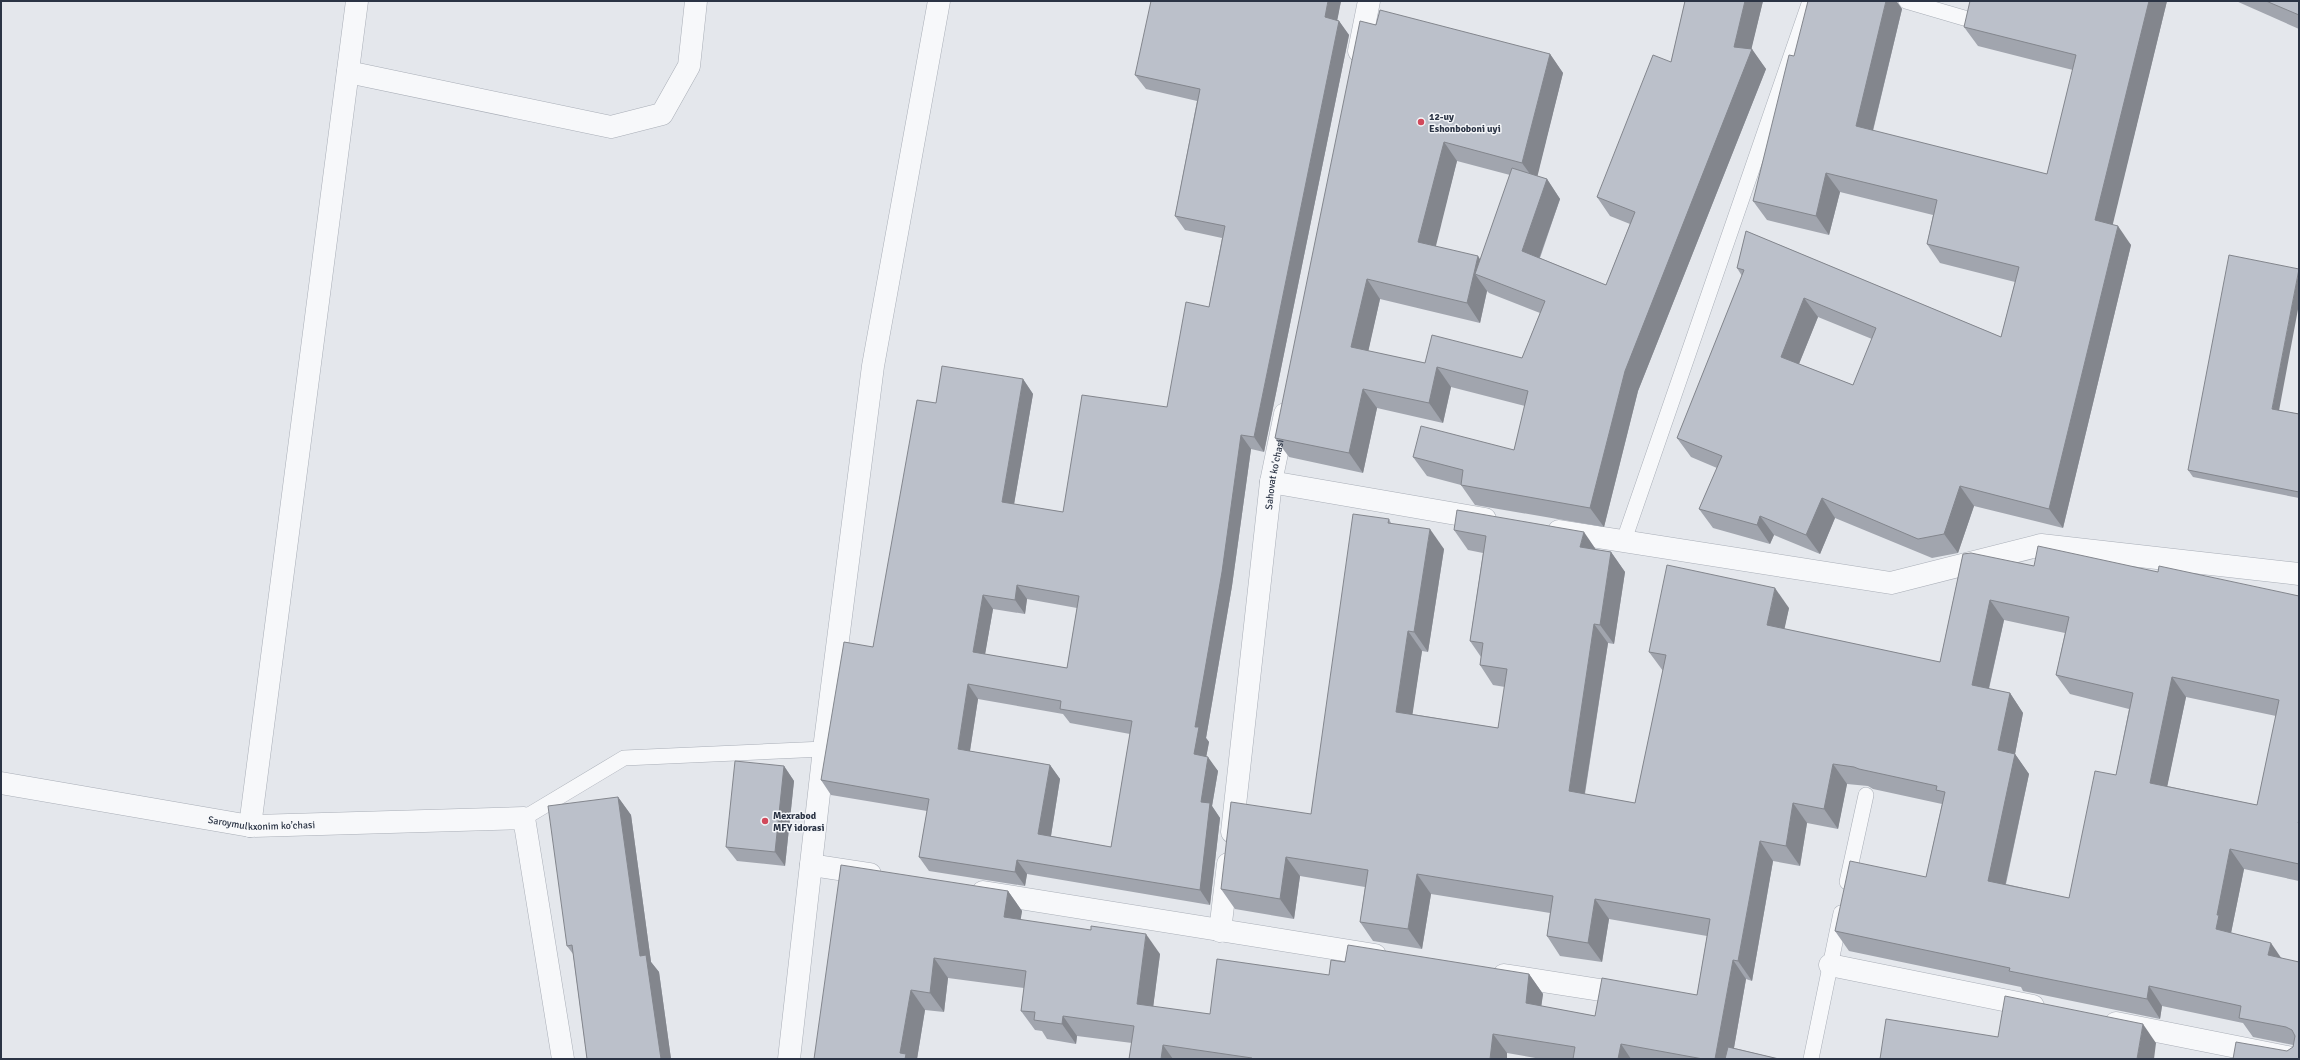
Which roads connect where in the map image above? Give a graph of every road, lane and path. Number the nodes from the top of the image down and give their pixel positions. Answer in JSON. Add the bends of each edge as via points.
{"nodes":[{"id":1,"x":357,"y":1,"type":"edge"},
{"id":2,"x":696,"y":1,"type":"edge"},
{"id":3,"x":939,"y":1,"type":"edge"},
{"id":4,"x":1369,"y":1,"type":"edge"},
{"id":5,"x":1810,"y":1,"type":"edge"},
{"id":6,"x":1906,"y":1,"type":"edge"},
{"id":7,"x":1964,"y":18,"type":"dead end"},
{"id":8,"x":1355,"y":71,"type":"edge"},
{"id":9,"x":348,"y":72,"type":"junction"},
{"id":10,"x":1289,"y":397,"type":"edge"},
{"id":11,"x":1271,"y":482,"type":"junction"},
{"id":12,"x":1506,"y":522,"type":"edge"},
{"id":13,"x":1537,"y":528,"type":"edge"},
{"id":14,"x":1623,"y":543,"type":"junction"},
{"id":15,"x":2299,"y":574,"type":"edge"},
{"id":16,"x":824,"y":749,"type":"junction"},
{"id":17,"x":1,"y":783,"type":"edge"},
{"id":18,"x":1866,"y":795,"type":"edge"},
{"id":19,"x":524,"y":818,"type":"junction"},
{"id":20,"x":250,"y":826,"type":"junction"},
{"id":21,"x":811,"y":865,"type":"junction"},
{"id":22,"x":889,"y":877,"type":"edge"},
{"id":23,"x":960,"y":889,"type":"edge"},
{"id":24,"x":1220,"y":931,"type":"junction"},
{"id":25,"x":1398,"y":959,"type":"edge"},
{"id":26,"x":1830,"y":965,"type":"junction"},
{"id":27,"x":1484,"y":972,"type":"edge"},
{"id":28,"x":1600,"y":990,"type":"edge"},
{"id":29,"x":2056,"y":1010,"type":"edge"},
{"id":30,"x":2095,"y":1018,"type":"edge"},
{"id":31,"x":563,"y":1059,"type":"edge"},
{"id":32,"x":789,"y":1059,"type":"edge"},
{"id":33,"x":1811,"y":1059,"type":"edge"},
{"id":34,"x":2297,"y":1059,"type":"edge"}],
"edges":[{"from":1,"to":9,"type":"street"},
{"from":2,"to":9,"type":"street","via":[[689,66],[662,114],[611,127]]},
{"from":3,"to":16,"type":"street","via":[[873,366]]},
{"from":4,"to":8,"type":"street"},
{"from":5,"to":14,"type":"lane"},
{"from":6,"to":7,"type":"lane"},
{"from":9,"to":20,"type":"street"},
{"from":10,"to":11,"type":"street","name":"Sahovat ko'chasi"},
{"from":11,"to":12,"type":"street"},
{"from":11,"to":24,"type":"street","name":"Sahovat ko'chasi"},
{"from":13,"to":14,"type":"street"},
{"from":14,"to":15,"type":"street","via":[[1891,583],[2041,545]]},
{"from":16,"to":19,"type":"lane","via":[[624,758]]},
{"from":16,"to":21,"type":"street"},
{"from":17,"to":20,"type":"street","name":"Saroymulkxonim ko’chasi"},
{"from":18,"to":26,"type":"lane"},
{"from":19,"to":20,"type":"street","name":"Saroymulkxonim ko’chasi"},
{"from":19,"to":31,"type":"street"},
{"from":21,"to":22,"type":"street"},
{"from":21,"to":32,"type":"street"},
{"from":23,"to":24,"type":"street"},
{"from":24,"to":25,"type":"street"},
{"from":26,"to":29,"type":"street"},
{"from":26,"to":33,"type":"lane"},
{"from":27,"to":28,"type":"street"},
{"from":30,"to":34,"type":"street"}]}
